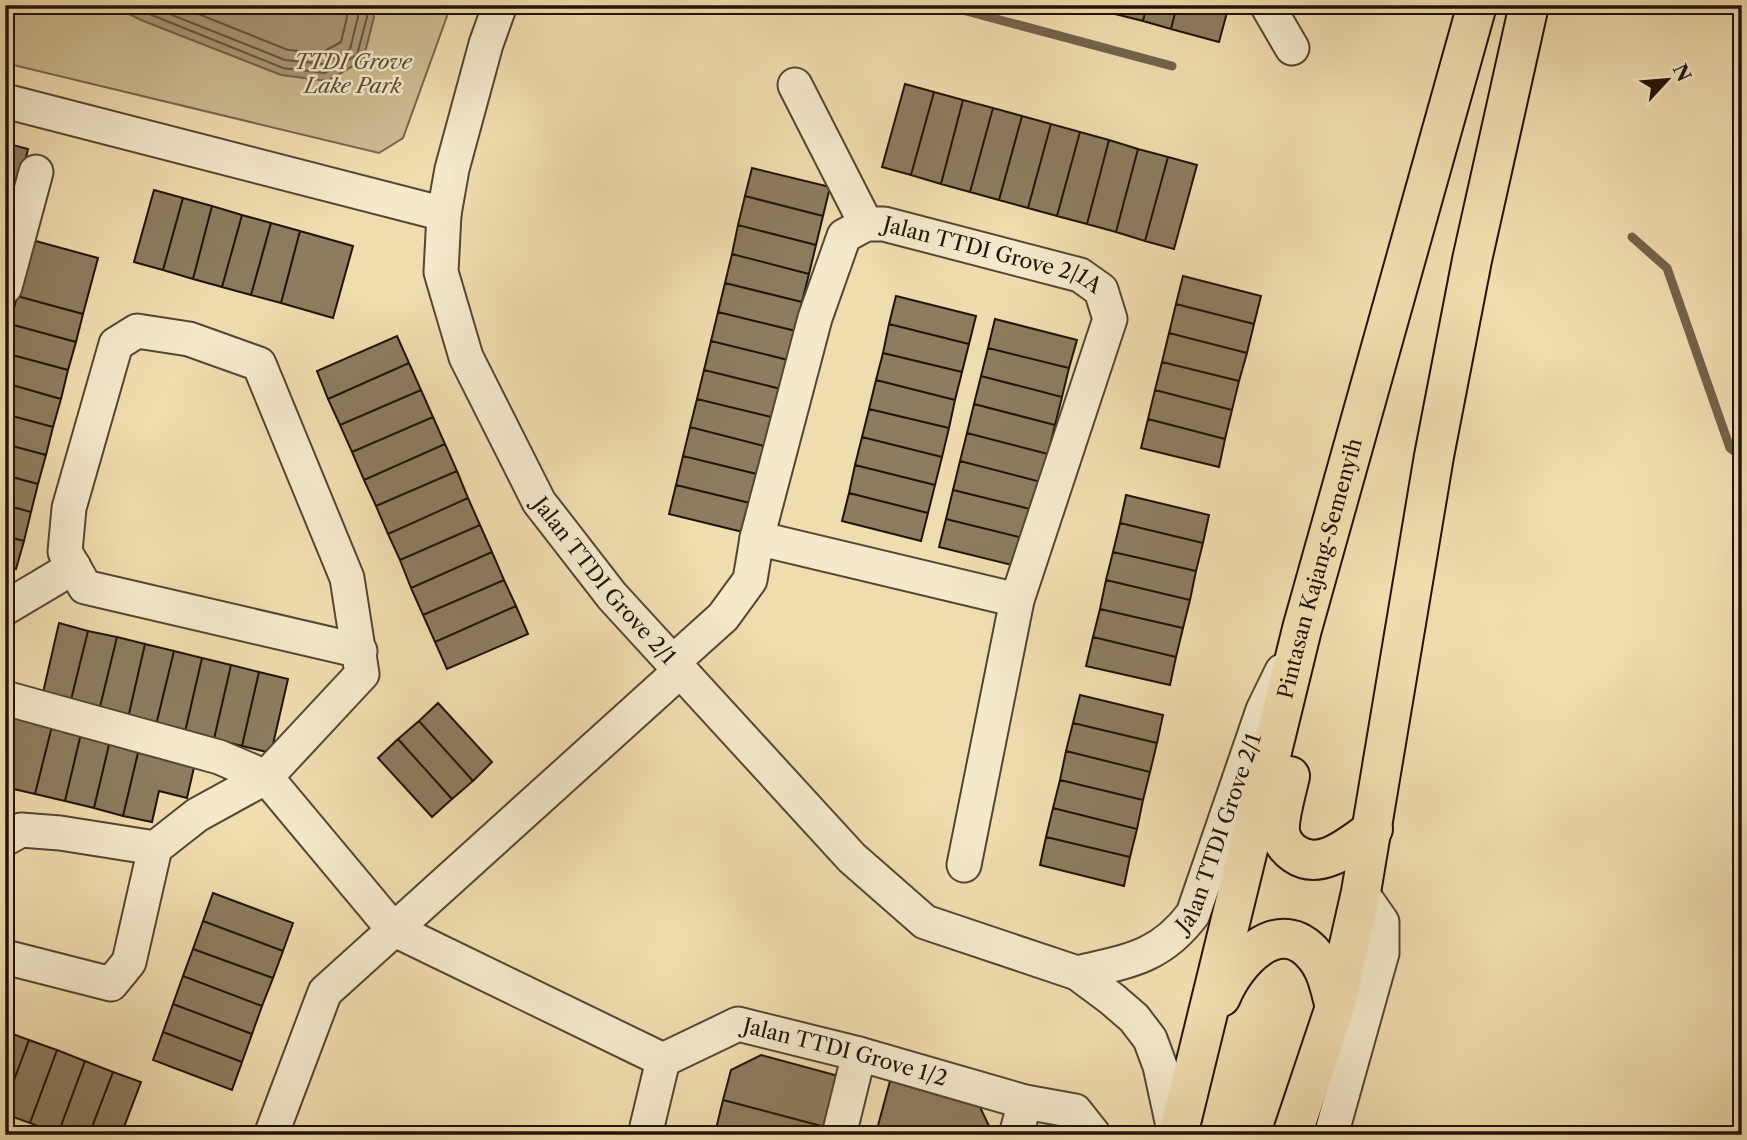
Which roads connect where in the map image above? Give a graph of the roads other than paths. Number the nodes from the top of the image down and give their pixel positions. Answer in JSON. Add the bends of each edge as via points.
{"nodes":[{"id":1,"x":500,"y":5,"type":"edge"},
{"id":2,"x":1267,"y":5,"type":"edge"},
{"id":3,"x":1477,"y":5,"type":"edge"},
{"id":4,"x":1529,"y":5,"type":"edge"},
{"id":5,"x":1292,"y":48,"type":"dead end"},
{"id":6,"x":795,"y":85,"type":"dead end"},
{"id":7,"x":5,"y":101,"type":"edge"},
{"id":8,"x":36,"y":172,"type":"dead end"},
{"id":9,"x":444,"y":214,"type":"junction"},
{"id":10,"x":866,"y":224,"type":"junction"},
{"id":11,"x":5,"y":287,"type":"edge"},
{"id":12,"x":1354,"y":441,"type":"junction"},
{"id":13,"x":757,"y":538,"type":"junction"},
{"id":14,"x":74,"y":567,"type":"junction"},
{"id":15,"x":1017,"y":600,"type":"junction"},
{"id":16,"x":5,"y":608,"type":"edge"},
{"id":17,"x":1302,"y":629,"type":"junction"},
{"id":18,"x":360,"y":651,"type":"junction"},
{"id":19,"x":677,"y":666,"type":"junction"},
{"id":20,"x":5,"y":698,"type":"edge"},
{"id":21,"x":266,"y":777,"type":"junction"},
{"id":22,"x":1374,"y":829,"type":"junction"},
{"id":23,"x":5,"y":839,"type":"edge"},
{"id":24,"x":156,"y":848,"type":"junction"},
{"id":25,"x":964,"y":865,"type":"dead end"},
{"id":26,"x":1362,"y":892,"type":"junction"},
{"id":27,"x":393,"y":929,"type":"junction"},
{"id":28,"x":5,"y":957,"type":"edge"},
{"id":29,"x":1077,"y":973,"type":"junction"},
{"id":30,"x":1335,"y":1007,"type":"junction"},
{"id":31,"x":1199,"y":1048,"type":"junction"},
{"id":32,"x":859,"y":1054,"type":"junction"},
{"id":33,"x":663,"y":1060,"type":"junction"},
{"id":34,"x":1025,"y":1102,"type":"junction"},
{"id":35,"x":271,"y":1135,"type":"edge"},
{"id":36,"x":645,"y":1135,"type":"edge"},
{"id":37,"x":839,"y":1135,"type":"edge"},
{"id":38,"x":1016,"y":1135,"type":"edge"},
{"id":39,"x":1094,"y":1135,"type":"edge"},
{"id":40,"x":1177,"y":1135,"type":"edge"},
{"id":41,"x":1292,"y":1135,"type":"edge"},
{"id":42,"x":1331,"y":1135,"type":"edge"}],
"edges":[{"from":1,"to":9,"type":"street","name":"Jalan TTDI Grove 2/1","via":[[455,157]]},
{"from":2,"to":5,"type":"street"},
{"from":3,"to":12,"type":"highway","name":"Pintasan Kajang-Semenyih"},
{"from":4,"to":22,"type":"highway","via":[[1436,443]]},
{"from":6,"to":10,"type":"street"},
{"from":7,"to":9,"type":"street"},
{"from":8,"to":11,"type":"street"},
{"from":9,"to":19,"type":"street","name":"Jalan TTDI Grove 2/1","via":[[441,272],[466,356],[539,502],[612,596]]},
{"from":10,"to":13,"type":"street","name":"Jalan TTDI Grove 2/1A","via":[[844,236],[815,318]]},
{"from":10,"to":15,"type":"street","name":"Jalan TTDI Grove 2/1A","via":[[884,224],[1080,275],[1101,290],[1110,319]]},
{"from":12,"to":17,"type":"highway","name":"Pintasan Kajang-Semenyih"},
{"from":12,"to":22,"type":"highway","via":[[1340,565],[1284,800],[1280,835],[1303,860],[1323,859]]},
{"from":13,"to":15,"type":"street"},
{"from":13,"to":19,"type":"street","name":"Jalan TTDI Grove 2/1A","via":[[750,580]]},
{"from":14,"to":16,"type":"street"},
{"from":14,"to":18,"type":"street","via":[[85,587]]},
{"from":14,"to":18,"type":"street","via":[[65,552],[69,509],[116,344],[137,331],[189,339],[258,364],[347,578]]},
{"from":15,"to":25,"type":"street","name":"Jalan TTDI Grove 2/1A"},
{"from":17,"to":29,"type":"street","name":"Jalan TTDI Grove 2/1","via":[[1263,710],[1193,914],[1177,934],[1155,949],[1129,961]]},
{"from":17,"to":31,"type":"highway","name":"Pintasan Kajang-Semenyih"},
{"from":18,"to":21,"type":"street","via":[[362,674]]},
{"from":19,"to":27,"type":"street","name":"Jalan TTDI Grove 2/1A"},
{"from":19,"to":29,"type":"street","name":"Jalan TTDI Grove 2/1","via":[[852,858],[925,922]]},
{"from":20,"to":21,"type":"street","via":[[219,757]]},
{"from":21,"to":24,"type":"street","via":[[197,815]]},
{"from":21,"to":27,"type":"street"},
{"from":22,"to":26,"type":"highway"},
{"from":23,"to":24,"type":"street","via":[[21,830]]},
{"from":24,"to":28,"type":"street","via":[[129,962],[111,984]]},
{"from":26,"to":30,"type":"highway"},
{"from":26,"to":42,"type":"street","via":[[1382,922],[1382,953]]},
{"from":27,"to":33,"type":"street"},
{"from":27,"to":35,"type":"street","name":"Jalan TTDI Grove 2/1A","via":[[325,992]]},
{"from":29,"to":40,"type":"street","name":"Jalan TTDI Grove 2/1","via":[[1127,1012],[1150,1040]]},
{"from":30,"to":31,"type":"highway","via":[[1328,978],[1315,955],[1285,938],[1268,942],[1253,950],[1228,980]]},
{"from":30,"to":41,"type":"highway"},
{"from":31,"to":40,"type":"highway","name":"Pintasan Kajang-Semenyih"},
{"from":32,"to":33,"type":"street","name":"Jalan TTDI Grove 1/2","via":[[738,1024]]},
{"from":32,"to":34,"type":"street","name":"Jalan TTDI Grove 1/2"},
{"from":32,"to":37,"type":"street"},
{"from":33,"to":36,"type":"street"},
{"from":34,"to":38,"type":"street"},
{"from":34,"to":39,"type":"street","name":"Jalan TTDI Grove 1/2","via":[[1075,1111]]}]}
